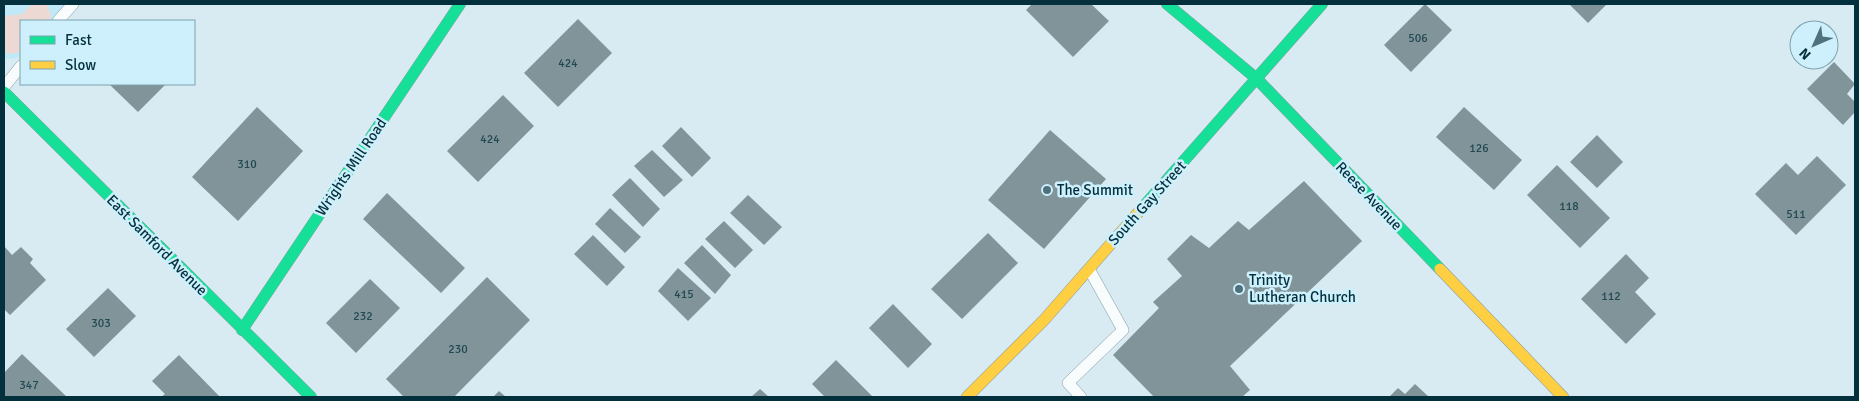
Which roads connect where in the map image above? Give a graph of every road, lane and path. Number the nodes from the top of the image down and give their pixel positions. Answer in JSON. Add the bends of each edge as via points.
{"nodes":[{"id":1,"x":460,"y":4,"type":"edge"},
{"id":2,"x":1167,"y":4,"type":"edge"},
{"id":3,"x":1322,"y":4,"type":"edge"},
{"id":4,"x":67,"y":6,"type":"edge"},
{"id":5,"x":59,"y":20,"type":"edge"},
{"id":6,"x":20,"y":67,"type":"edge"},
{"id":7,"x":1257,"y":79,"type":"junction"},
{"id":8,"x":4,"y":87,"type":"edge"},
{"id":9,"x":4,"y":92,"type":"edge"},
{"id":10,"x":1089,"y":269,"type":"junction"},
{"id":11,"x":242,"y":330,"type":"junction"},
{"id":12,"x":311,"y":397,"type":"edge"},
{"id":13,"x":967,"y":397,"type":"edge"},
{"id":14,"x":1081,"y":397,"type":"edge"},
{"id":15,"x":1563,"y":397,"type":"edge"}],
"edges":[{"from":1,"to":11,"type":"street","name":"Wrights Mill Road"},
{"from":2,"to":7,"type":"street","name":"Reese Avenue"},
{"from":3,"to":7,"type":"street","name":"South Gay Street"},
{"from":4,"to":5,"type":"lane"},
{"from":6,"to":8,"type":"lane"},
{"from":7,"to":10,"type":"street","name":"South Gay Street"},
{"from":7,"to":15,"type":"street","name":"Reese Avenue"},
{"from":9,"to":11,"type":"street","name":"East Samford Avenue"},
{"from":10,"to":13,"type":"street","name":"South Gay Street","via":[[1044,320]]},
{"from":10,"to":14,"type":"lane","via":[[1123,330],[1068,384]]},
{"from":11,"to":12,"type":"street","name":"East Samford Avenue"}]}
